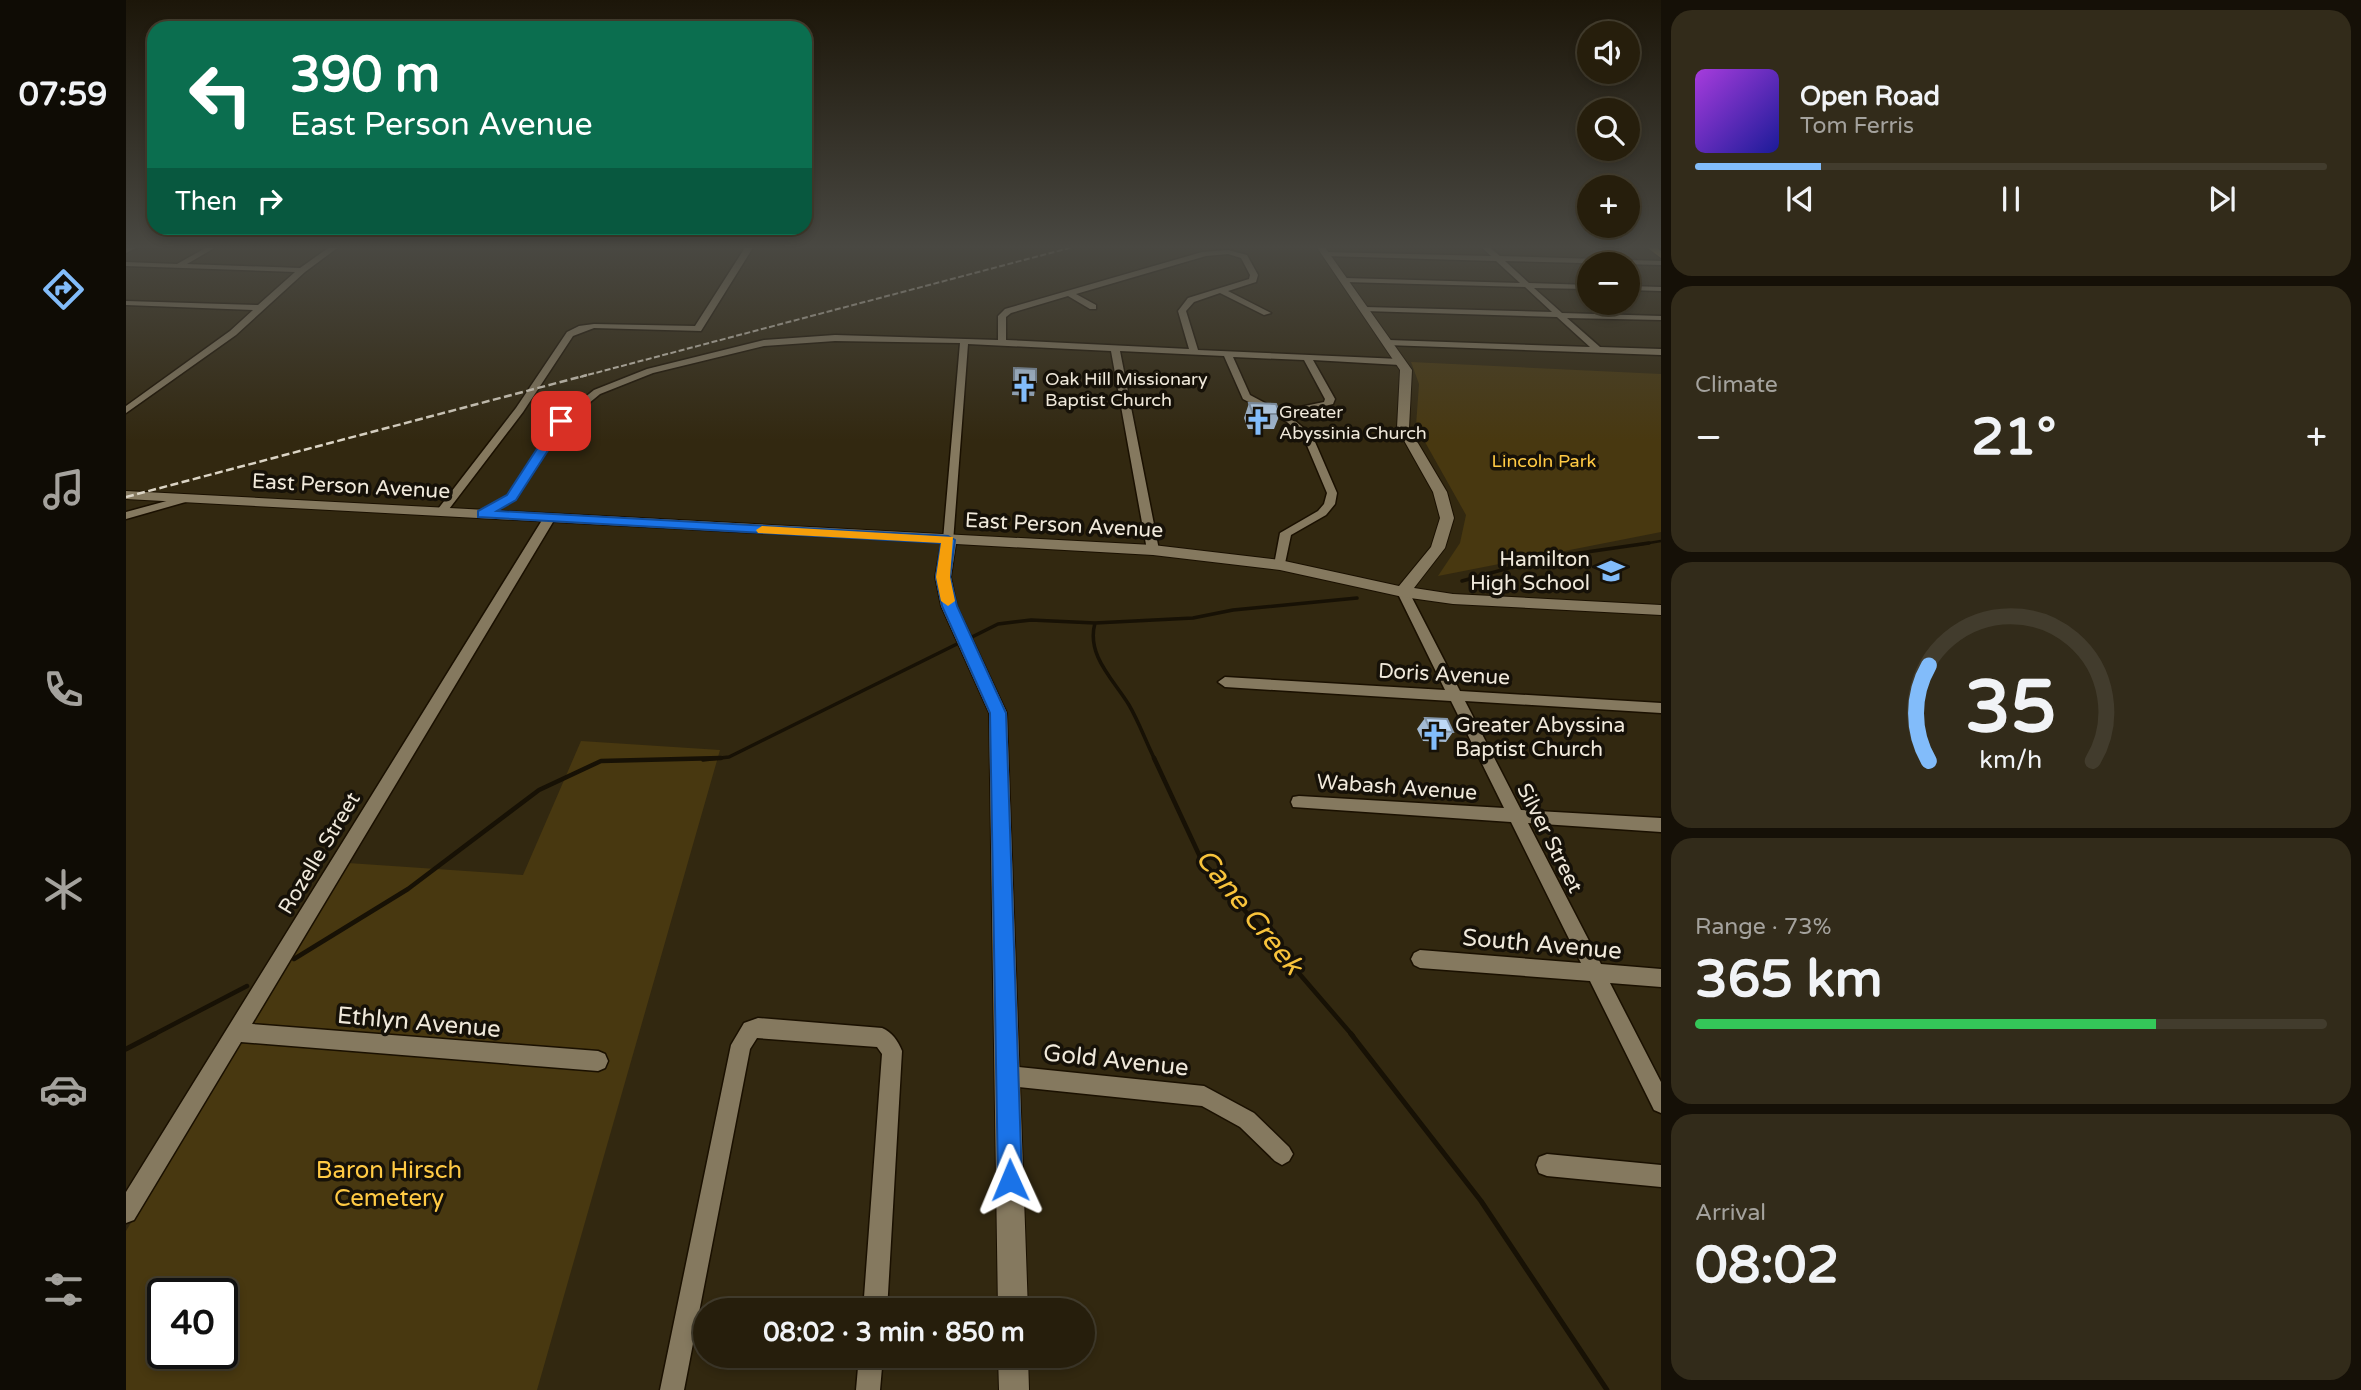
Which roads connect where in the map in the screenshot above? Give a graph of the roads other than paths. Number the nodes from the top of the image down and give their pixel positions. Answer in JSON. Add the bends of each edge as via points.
{"nodes":[{"id":1,"x":258,"y":311,"type":"edge"},
{"id":2,"x":709,"y":311,"type":"edge"},
{"id":3,"x":1009,"y":311,"type":"edge"},
{"id":4,"x":1182,"y":311,"type":"edge"},
{"id":5,"x":1264,"y":311,"type":"edge"},
{"id":6,"x":1366,"y":311,"type":"edge"},
{"id":7,"x":1425,"y":311,"type":"edge"},
{"id":8,"x":1553,"y":311,"type":"edge"},
{"id":9,"x":1268,"y":313,"type":"dead end"},
{"id":10,"x":1557,"y":315,"type":"junction"},
{"id":11,"x":1661,"y":318,"type":"edge"},
{"id":12,"x":964,"y":341,"type":"junction"},
{"id":13,"x":1002,"y":343,"type":"junction"},
{"id":14,"x":1389,"y":343,"type":"junction"},
{"id":15,"x":1115,"y":348,"type":"junction"},
{"id":16,"x":1598,"y":350,"type":"junction"},
{"id":17,"x":1194,"y":351,"type":"junction"},
{"id":18,"x":1661,"y":352,"type":"edge"},
{"id":19,"x":1227,"y":353,"type":"junction"},
{"id":20,"x":1306,"y":356,"type":"junction"},
{"id":21,"x":1400,"y":362,"type":"junction"},
{"id":22,"x":126,"y":410,"type":"edge"},
{"id":23,"x":1280,"y":414,"type":"junction"},
{"id":24,"x":126,"y":495,"type":"edge"},
{"id":25,"x":186,"y":499,"type":"junction"},
{"id":26,"x":442,"y":511,"type":"junction"},
{"id":27,"x":483,"y":514,"type":"junction"},
{"id":28,"x":126,"y":516,"type":"edge"},
{"id":29,"x":551,"y":517,"type":"junction"},
{"id":30,"x":948,"y":540,"type":"junction"},
{"id":31,"x":1153,"y":550,"type":"junction"},
{"id":32,"x":1280,"y":565,"type":"junction"},
{"id":33,"x":1403,"y":592,"type":"junction"},
{"id":34,"x":1661,"y":610,"type":"edge"},
{"id":35,"x":1225,"y":682,"type":"dead end"},
{"id":36,"x":1454,"y":695,"type":"junction"},
{"id":37,"x":1661,"y":708,"type":"edge"},
{"id":38,"x":1299,"y":802,"type":"dead end"},
{"id":39,"x":1515,"y":815,"type":"junction"},
{"id":40,"x":1661,"y":825,"type":"edge"},
{"id":41,"x":1420,"y":959,"type":"dead end"},
{"id":42,"x":1595,"y":973,"type":"junction"},
{"id":43,"x":1661,"y":978,"type":"edge"},
{"id":44,"x":236,"y":1032,"type":"junction"},
{"id":45,"x":598,"y":1061,"type":"dead end"},
{"id":46,"x":1008,"y":1076,"type":"junction"},
{"id":47,"x":1661,"y":1103,"type":"edge"},
{"id":48,"x":1282,"y":1154,"type":"dead end"},
{"id":49,"x":1547,"y":1165,"type":"dead end"},
{"id":50,"x":1661,"y":1176,"type":"edge"},
{"id":51,"x":126,"y":1212,"type":"edge"},
{"id":52,"x":876,"y":1298,"type":"edge"},
{"id":53,"x":1013,"y":1298,"type":"edge"},
{"id":54,"x":870,"y":1368,"type":"edge"},
{"id":55,"x":1013,"y":1368,"type":"edge"},
{"id":56,"x":672,"y":1390,"type":"edge"},
{"id":57,"x":869,"y":1390,"type":"edge"},
{"id":58,"x":1014,"y":1390,"type":"edge"}],
"edges":[{"from":1,"to":22,"type":"street","via":[[233,334]]},
{"from":2,"to":26,"type":"street","via":[[698,329],[582,328],[570,334],[520,411]]},
{"from":3,"to":13,"type":"street","via":[[1002,316]]},
{"from":4,"to":17,"type":"street"},
{"from":5,"to":9,"type":"street"},
{"from":6,"to":14,"type":"street"},
{"from":7,"to":10,"type":"street"},
{"from":8,"to":10,"type":"street"},
{"from":10,"to":11,"type":"street"},
{"from":10,"to":16,"type":"street"},
{"from":12,"to":13,"type":"street"},
{"from":12,"to":27,"type":"street","via":[[835,338],[764,343],[650,371],[597,392],[561,421],[512,497]]},
{"from":12,"to":30,"type":"street"},
{"from":13,"to":15,"type":"street"},
{"from":14,"to":16,"type":"street"},
{"from":14,"to":21,"type":"street"},
{"from":15,"to":17,"type":"street"},
{"from":15,"to":31,"type":"street"},
{"from":16,"to":18,"type":"street"},
{"from":17,"to":19,"type":"street"},
{"from":19,"to":20,"type":"street"},
{"from":19,"to":23,"type":"street","via":[[1246,397]]},
{"from":20,"to":21,"type":"street"},
{"from":20,"to":23,"type":"street","via":[[1330,399],[1328,404]]},
{"from":21,"to":33,"type":"street","via":[[1406,370],[1403,428],[1440,492],[1447,518],[1438,548]]},
{"from":23,"to":32,"type":"street","via":[[1307,435],[1332,493],[1322,513],[1286,533]]},
{"from":24,"to":25,"type":"street","name":"East Person Avenue"},
{"from":25,"to":26,"type":"street","name":"East Person Avenue"},
{"from":25,"to":28,"type":"street"},
{"from":26,"to":27,"type":"street","name":"East Person Avenue"},
{"from":27,"to":29,"type":"street","name":"East Person Avenue"},
{"from":29,"to":30,"type":"street","name":"East Person Avenue"},
{"from":29,"to":44,"type":"street","name":"Rozelle Street"},
{"from":30,"to":31,"type":"street","name":"East Person Avenue"},
{"from":30,"to":46,"type":"street","via":[[943,577],[954,615],[998,713]]},
{"from":31,"to":32,"type":"street","name":"East Person Avenue"},
{"from":32,"to":33,"type":"street","name":"East Person Avenue"},
{"from":33,"to":34,"type":"street","name":"East Person Avenue","via":[[1453,599]]},
{"from":33,"to":36,"type":"street","name":"Silver Street"},
{"from":35,"to":36,"type":"street","name":"Doris Avenue"},
{"from":36,"to":37,"type":"street","name":"Doris Avenue"},
{"from":36,"to":39,"type":"street","name":"Silver Street"},
{"from":38,"to":39,"type":"street","name":"Wabash Avenue"},
{"from":39,"to":40,"type":"street","name":"Wabash Avenue"},
{"from":39,"to":42,"type":"street","name":"Silver Street"},
{"from":41,"to":42,"type":"street","name":"South Avenue"},
{"from":42,"to":43,"type":"street","name":"South Avenue"},
{"from":42,"to":47,"type":"street","name":"Silver Street"},
{"from":44,"to":45,"type":"street","name":"Ethlyn Avenue"},
{"from":44,"to":51,"type":"street","name":"Rozelle Street"},
{"from":46,"to":48,"type":"street","name":"Gold Avenue","via":[[1204,1096],[1247,1119]]},
{"from":46,"to":53,"type":"street"},
{"from":49,"to":50,"type":"street"},
{"from":52,"to":56,"type":"street","via":[[892,1051],[882,1038],[751,1030],[741,1045]]},
{"from":54,"to":57,"type":"street"},
{"from":55,"to":58,"type":"street"}]}
